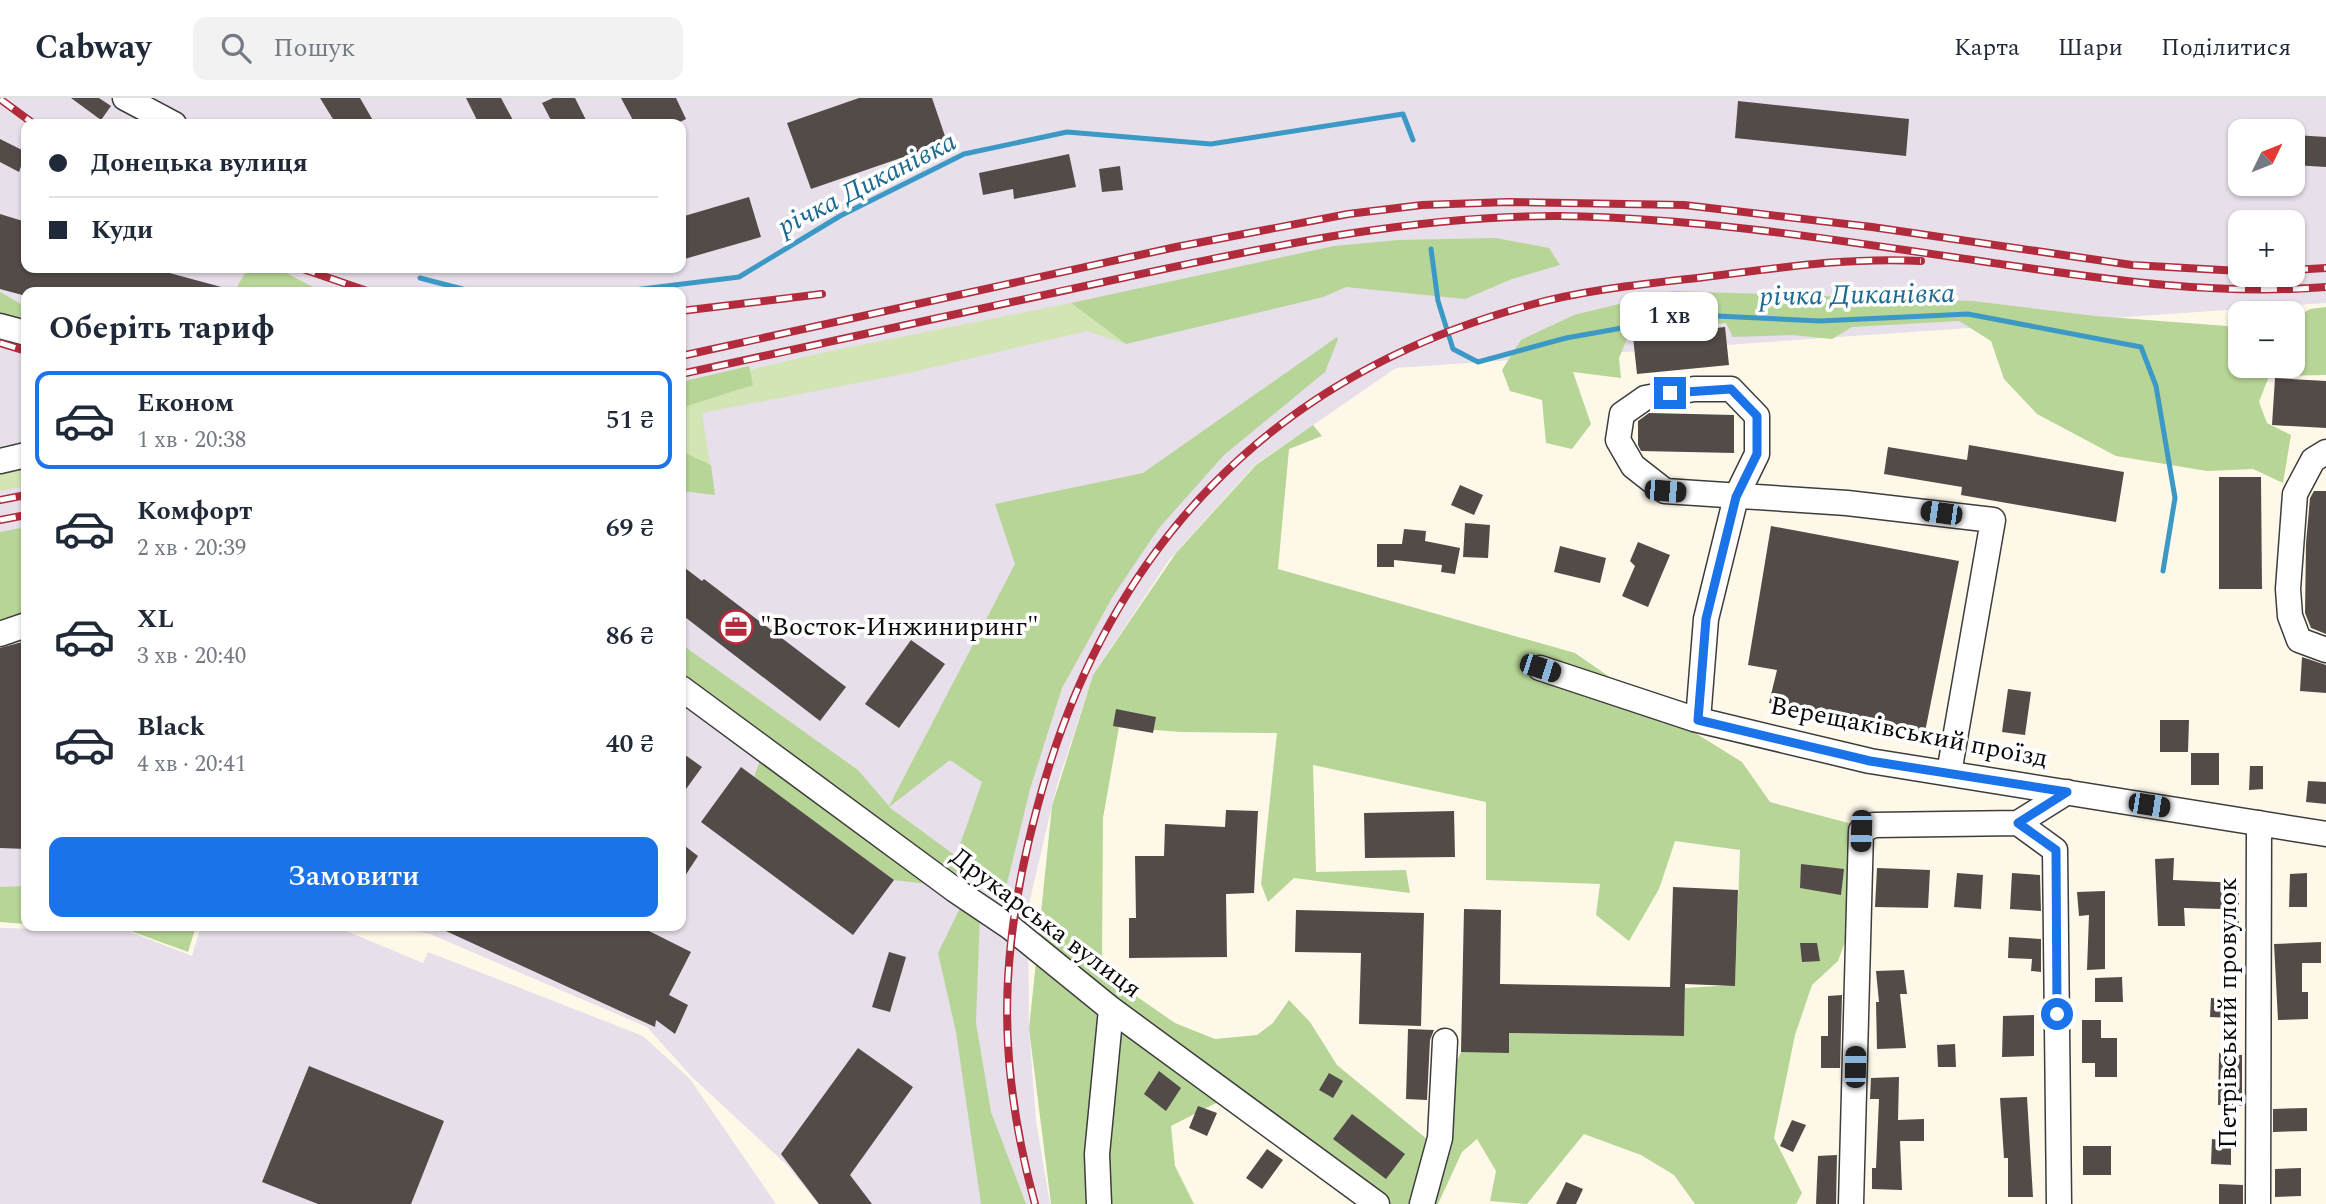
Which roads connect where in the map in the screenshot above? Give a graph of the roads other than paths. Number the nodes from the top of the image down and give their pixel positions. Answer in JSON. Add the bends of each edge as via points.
{"nodes":[{"id":1,"x":125,"y":98,"type":"edge"},
{"id":2,"x":165,"y":119,"type":"edge"},
{"id":3,"x":0,"y":326,"type":"edge"},
{"id":4,"x":21,"y":332,"type":"edge"},
{"id":5,"x":2326,"y":452,"type":"edge"},
{"id":6,"x":21,"y":456,"type":"edge"},
{"id":7,"x":0,"y":461,"type":"edge"},
{"id":8,"x":1736,"y":497,"type":"junction"},
{"id":9,"x":21,"y":627,"type":"edge"},
{"id":10,"x":0,"y":634,"type":"edge"},
{"id":11,"x":2326,"y":650,"type":"edge"},
{"id":12,"x":1540,"y":668,"type":"dead end"},
{"id":13,"x":686,"y":692,"type":"edge"},
{"id":14,"x":1698,"y":720,"type":"junction"},
{"id":15,"x":1949,"y":773,"type":"junction"},
{"id":16,"x":2067,"y":792,"type":"junction"},
{"id":17,"x":2018,"y":823,"type":"junction"},
{"id":18,"x":2259,"y":823,"type":"junction"},
{"id":19,"x":2326,"y":834,"type":"edge"},
{"id":20,"x":1111,"y":1009,"type":"junction"},
{"id":21,"x":1445,"y":1041,"type":"dead end"},
{"id":22,"x":1099,"y":1204,"type":"edge"},
{"id":23,"x":1377,"y":1204,"type":"edge"},
{"id":24,"x":1422,"y":1204,"type":"edge"},
{"id":25,"x":1851,"y":1204,"type":"edge"},
{"id":26,"x":2059,"y":1204,"type":"edge"},
{"id":27,"x":2258,"y":1204,"type":"edge"}],
"edges":[{"from":1,"to":2,"type":"street"},
{"from":3,"to":4,"type":"street"},
{"from":5,"to":11,"type":"street","via":[[2313,460],[2295,494],[2288,589],[2290,617],[2299,640]]},
{"from":6,"to":7,"type":"street"},
{"from":8,"to":8,"type":"street","via":[[1757,454],[1757,416],[1731,389],[1694,389],[1645,398],[1622,414],[1618,440],[1633,466],[1665,491]]},
{"from":8,"to":14,"type":"street","via":[[1706,619]]},
{"from":8,"to":15,"type":"street","via":[[1847,503],[1993,520]]},
{"from":9,"to":10,"type":"street"},
{"from":12,"to":14,"type":"street","name":"Верещаківський проїзд"},
{"from":13,"to":20,"type":"street","name":"Друкарська вулиця","via":[[1010,928]]},
{"from":14,"to":15,"type":"street","name":"Верещаківський проїзд","via":[[1870,761]]},
{"from":15,"to":16,"type":"street","name":"Верещаківський проїзд"},
{"from":16,"to":17,"type":"street","name":"Верещаківський проїзд"},
{"from":16,"to":18,"type":"street","name":"Верещаківський проїзд"},
{"from":17,"to":25,"type":"street","via":[[1874,825],[1861,831]]},
{"from":17,"to":26,"type":"street","via":[[2056,850]]},
{"from":18,"to":19,"type":"street","name":"Верещаківський проїзд"},
{"from":18,"to":27,"type":"street","name":"Петрівський провулок"},
{"from":20,"to":22,"type":"street","via":[[1097,1154]]},
{"from":20,"to":23,"type":"street","name":"Друкарська вулиця"},
{"from":21,"to":24,"type":"street","via":[[1440,1138]]}]}
